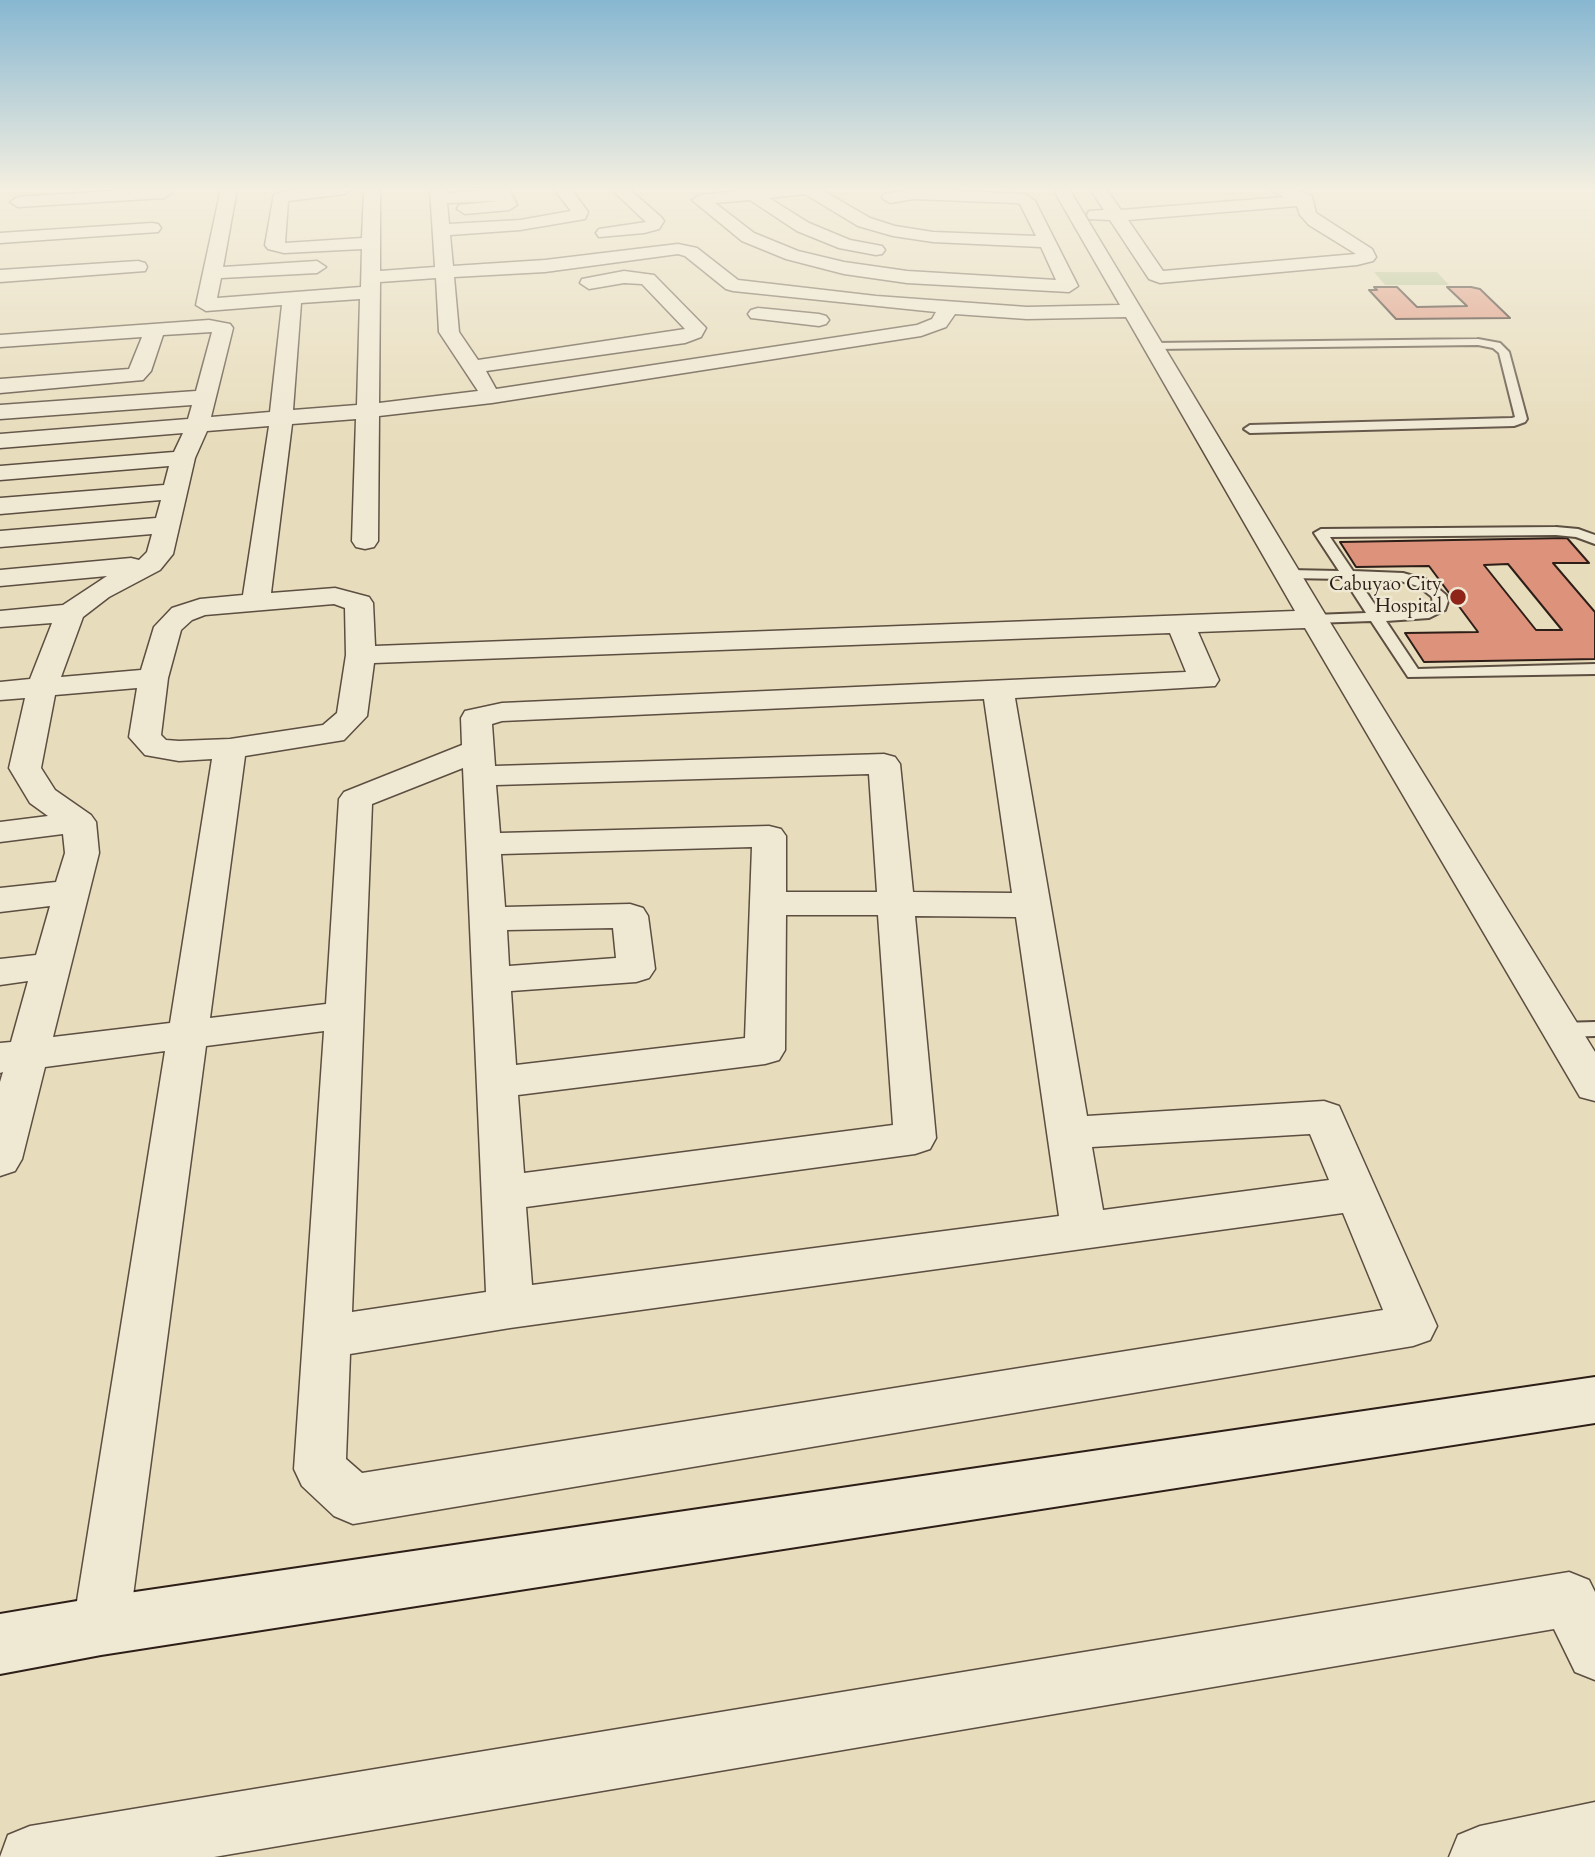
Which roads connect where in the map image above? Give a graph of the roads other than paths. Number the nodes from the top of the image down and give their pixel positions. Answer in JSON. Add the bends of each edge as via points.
{"nodes":[{"id":1,"x":136,"y":276,"type":"edge"},
{"id":2,"x":212,"y":276,"type":"edge"},
{"id":3,"x":349,"y":276,"type":"edge"},
{"id":4,"x":368,"y":276,"type":"edge"},
{"id":5,"x":443,"y":276,"type":"edge"},
{"id":6,"x":721,"y":276,"type":"edge"},
{"id":7,"x":904,"y":276,"type":"edge"},
{"id":8,"x":1064,"y":276,"type":"edge"},
{"id":9,"x":1112,"y":276,"type":"edge"},
{"id":10,"x":1159,"y":276,"type":"edge"},
{"id":11,"x":1194,"y":276,"type":"edge"},
{"id":12,"x":574,"y":285,"type":"dead end"},
{"id":13,"x":134,"y":288,"type":"dead end"},
{"id":14,"x":471,"y":294,"type":"dead end"},
{"id":15,"x":445,"y":296,"type":"junction"},
{"id":16,"x":292,"y":299,"type":"junction"},
{"id":17,"x":206,"y":305,"type":"junction"},
{"id":18,"x":182,"y":306,"type":"dead end"},
{"id":19,"x":949,"y":307,"type":"junction"},
{"id":20,"x":1132,"y":311,"type":"junction"},
{"id":21,"x":155,"y":330,"type":"junction"},
{"id":22,"x":921,"y":330,"type":"junction"},
{"id":23,"x":89,"y":334,"type":"junction"},
{"id":24,"x":0,"y":341,"type":"edge"},
{"id":25,"x":1154,"y":346,"type":"junction"},
{"id":26,"x":794,"y":349,"type":"junction"},
{"id":27,"x":0,"y":361,"type":"edge"},
{"id":28,"x":473,"y":367,"type":"junction"},
{"id":29,"x":0,"y":386,"type":"edge"},
{"id":30,"x":492,"y":396,"type":"junction"},
{"id":31,"x":205,"y":397,"type":"junction"},
{"id":32,"x":366,"y":411,"type":"junction"},
{"id":33,"x":0,"y":412,"type":"edge"},
{"id":34,"x":281,"y":418,"type":"junction"},
{"id":35,"x":198,"y":425,"type":"junction"},
{"id":36,"x":1250,"y":429,"type":"dead end"},
{"id":37,"x":0,"y":441,"type":"edge"},
{"id":38,"x":183,"y":458,"type":"junction"},
{"id":39,"x":0,"y":473,"type":"edge"},
{"id":40,"x":175,"y":491,"type":"junction"},
{"id":41,"x":0,"y":506,"type":"edge"},
{"id":42,"x":167,"y":525,"type":"junction"},
{"id":43,"x":0,"y":539,"type":"edge"},
{"id":44,"x":1595,"y":540,"type":"edge"},
{"id":45,"x":365,"y":541,"type":"dead end"},
{"id":46,"x":151,"y":564,"type":"junction"},
{"id":47,"x":1289,"y":574,"type":"junction"},
{"id":48,"x":1348,"y":575,"type":"junction"},
{"id":49,"x":0,"y":578,"type":"edge"},
{"id":50,"x":256,"y":603,"type":"junction"},
{"id":51,"x":70,"y":613,"type":"junction"},
{"id":52,"x":1376,"y":618,"type":"junction"},
{"id":53,"x":0,"y":619,"type":"edge"},
{"id":54,"x":1314,"y":619,"type":"junction"},
{"id":55,"x":1180,"y":625,"type":"junction"},
{"id":56,"x":361,"y":655,"type":"junction"},
{"id":57,"x":776,"y":669,"type":"junction"},
{"id":58,"x":1595,"y":669,"type":"edge"},
{"id":59,"x":153,"y":678,"type":"junction"},
{"id":60,"x":42,"y":687,"type":"junction"},
{"id":61,"x":998,"y":689,"type":"junction"},
{"id":62,"x":0,"y":691,"type":"edge"},
{"id":63,"x":230,"y":749,"type":"junction"},
{"id":64,"x":479,"y":763,"type":"junction"},
{"id":65,"x":13,"y":770,"type":"edge"},
{"id":66,"x":79,"y":822,"type":"junction"},
{"id":67,"x":0,"y":832,"type":"edge"},
{"id":68,"x":483,"y":844,"type":"junction"},
{"id":69,"x":71,"y":892,"type":"junction"},
{"id":70,"x":0,"y":900,"type":"edge"},
{"id":71,"x":768,"y":903,"type":"junction"},
{"id":72,"x":895,"y":905,"type":"junction"},
{"id":73,"x":1031,"y":905,"type":"junction"},
{"id":74,"x":488,"y":919,"type":"junction"},
{"id":75,"x":51,"y":966,"type":"junction"},
{"id":76,"x":0,"y":972,"type":"edge"},
{"id":77,"x":491,"y":980,"type":"junction"},
{"id":78,"x":344,"y":1015,"type":"junction"},
{"id":79,"x":1595,"y":1029,"type":"edge"},
{"id":80,"x":1560,"y":1030,"type":"junction"},
{"id":81,"x":190,"y":1033,"type":"junction"},
{"id":82,"x":14,"y":1056,"type":"edge"},
{"id":83,"x":498,"y":1082,"type":"junction"},
{"id":84,"x":1595,"y":1086,"type":"edge"},
{"id":85,"x":1067,"y":1133,"type":"junction"},
{"id":86,"x":0,"y":1155,"type":"edge"},
{"id":87,"x":504,"y":1193,"type":"junction"},
{"id":88,"x":1356,"y":1194,"type":"junction"},
{"id":89,"x":1084,"y":1232,"type":"junction"},
{"id":90,"x":510,"y":1308,"type":"junction"},
{"id":91,"x":327,"y":1337,"type":"junction"},
{"id":92,"x":1595,"y":1401,"type":"edge"},
{"id":93,"x":101,"y":1626,"type":"junction"},
{"id":94,"x":0,"y":1644,"type":"edge"},
{"id":95,"x":1595,"y":1652,"type":"edge"},
{"id":96,"x":1595,"y":1833,"type":"edge"},
{"id":97,"x":30,"y":1857,"type":"edge"},
{"id":98,"x":1480,"y":1857,"type":"edge"}],
"edges":[{"from":1,"to":13,"type":"street"},
{"from":2,"to":17,"type":"street"},
{"from":3,"to":16,"type":"street"},
{"from":4,"to":32,"type":"street"},
{"from":5,"to":15,"type":"street"},
{"from":6,"to":19,"type":"street","via":[[733,285]]},
{"from":7,"to":8,"type":"street","via":[[1069,286]]},
{"from":9,"to":20,"type":"street"},
{"from":10,"to":11,"type":"street"},
{"from":12,"to":28,"type":"street","via":[[624,277],[647,279],[696,328],[685,337]]},
{"from":14,"to":15,"type":"street"},
{"from":15,"to":28,"type":"street","via":[[449,331]]},
{"from":16,"to":17,"type":"street"},
{"from":16,"to":34,"type":"street"},
{"from":17,"to":18,"type":"street"},
{"from":19,"to":20,"type":"street","via":[[1027,313]]},
{"from":19,"to":22,"type":"street","via":[[939,323]]},
{"from":20,"to":25,"type":"street"},
{"from":21,"to":23,"type":"street"},
{"from":21,"to":29,"type":"street","via":[[141,371],[135,375]]},
{"from":21,"to":31,"type":"street","via":[[223,328]]},
{"from":22,"to":26,"type":"street"},
{"from":22,"to":26,"type":"street","via":[[751,309]]},
{"from":23,"to":24,"type":"street"},
{"from":23,"to":27,"type":"street","via":[[74,354]]},
{"from":25,"to":36,"type":"lane","via":[[1496,345],[1504,352],[1521,419]]},
{"from":25,"to":47,"type":"street"},
{"from":26,"to":30,"type":"street"},
{"from":28,"to":30,"type":"street"},
{"from":30,"to":32,"type":"street"},
{"from":31,"to":33,"type":"street"},
{"from":31,"to":35,"type":"street"},
{"from":32,"to":34,"type":"street"},
{"from":32,"to":45,"type":"street"},
{"from":34,"to":35,"type":"street"},
{"from":34,"to":50,"type":"street"},
{"from":35,"to":37,"type":"street"},
{"from":35,"to":38,"type":"street"},
{"from":38,"to":39,"type":"street"},
{"from":38,"to":40,"type":"street"},
{"from":40,"to":41,"type":"street"},
{"from":40,"to":42,"type":"street"},
{"from":42,"to":43,"type":"street"},
{"from":42,"to":46,"type":"street","via":[[160,554]]},
{"from":44,"to":48,"type":"lane","via":[[1556,531],[1321,533]]},
{"from":46,"to":49,"type":"street"},
{"from":46,"to":51,"type":"street","via":[[99,591]]},
{"from":47,"to":48,"type":"lane"},
{"from":47,"to":54,"type":"street"},
{"from":48,"to":52,"type":"lane"},
{"from":48,"to":52,"type":"lane","via":[[1411,578],[1433,589],[1441,601],[1440,607],[1424,615]]},
{"from":50,"to":56,"type":"street","via":[[335,596],[359,603]]},
{"from":50,"to":59,"type":"street","via":[[200,607],[181,614],[167,627]]},
{"from":51,"to":53,"type":"street"},
{"from":51,"to":60,"type":"street"},
{"from":52,"to":54,"type":"lane"},
{"from":52,"to":58,"type":"lane","via":[[1413,674]]},
{"from":54,"to":55,"type":"street"},
{"from":54,"to":80,"type":"street"},
{"from":55,"to":57,"type":"street"},
{"from":55,"to":61,"type":"street","via":[[1204,680]]},
{"from":56,"to":57,"type":"street"},
{"from":56,"to":63,"type":"street","via":[[352,716],[333,733]]},
{"from":57,"to":61,"type":"street"},
{"from":57,"to":64,"type":"street","via":[[476,718]]},
{"from":59,"to":60,"type":"street"},
{"from":59,"to":63,"type":"street","via":[[145,737],[156,748]]},
{"from":60,"to":62,"type":"street"},
{"from":60,"to":65,"type":"street"},
{"from":61,"to":73,"type":"street"},
{"from":63,"to":81,"type":"street"},
{"from":64,"to":68,"type":"street"},
{"from":64,"to":72,"type":"street","via":[[884,764]]},
{"from":64,"to":78,"type":"street","via":[[356,799]]},
{"from":65,"to":66,"type":"street"},
{"from":66,"to":67,"type":"street"},
{"from":66,"to":69,"type":"street","via":[[82,853]]},
{"from":68,"to":71,"type":"street","via":[[769,836]]},
{"from":68,"to":74,"type":"street"},
{"from":69,"to":70,"type":"street"},
{"from":69,"to":75,"type":"street"},
{"from":71,"to":72,"type":"street"},
{"from":71,"to":83,"type":"street","via":[[765,1049]]},
{"from":72,"to":73,"type":"street"},
{"from":72,"to":87,"type":"street","via":[[915,1138]]},
{"from":73,"to":85,"type":"street"},
{"from":74,"to":77,"type":"street"},
{"from":74,"to":77,"type":"street","via":[[630,916],[636,970]]},
{"from":75,"to":76,"type":"street"},
{"from":75,"to":82,"type":"street"},
{"from":77,"to":83,"type":"street"},
{"from":78,"to":81,"type":"street"},
{"from":78,"to":91,"type":"street"},
{"from":79,"to":80,"type":"lane"},
{"from":80,"to":84,"type":"street"},
{"from":81,"to":82,"type":"street"},
{"from":81,"to":93,"type":"street"},
{"from":82,"to":86,"type":"street"},
{"from":83,"to":87,"type":"street"},
{"from":85,"to":88,"type":"street","via":[[1324,1117]]},
{"from":85,"to":89,"type":"street"},
{"from":87,"to":90,"type":"street"},
{"from":88,"to":89,"type":"street"},
{"from":88,"to":91,"type":"street","via":[[1413,1326],[353,1499],[320,1469]]},
{"from":89,"to":90,"type":"street"},
{"from":90,"to":91,"type":"street"},
{"from":92,"to":93,"type":"street"},
{"from":93,"to":94,"type":"street"},
{"from":95,"to":97,"type":"street","via":[[1569,1599]]},
{"from":96,"to":98,"type":"street"}]}
